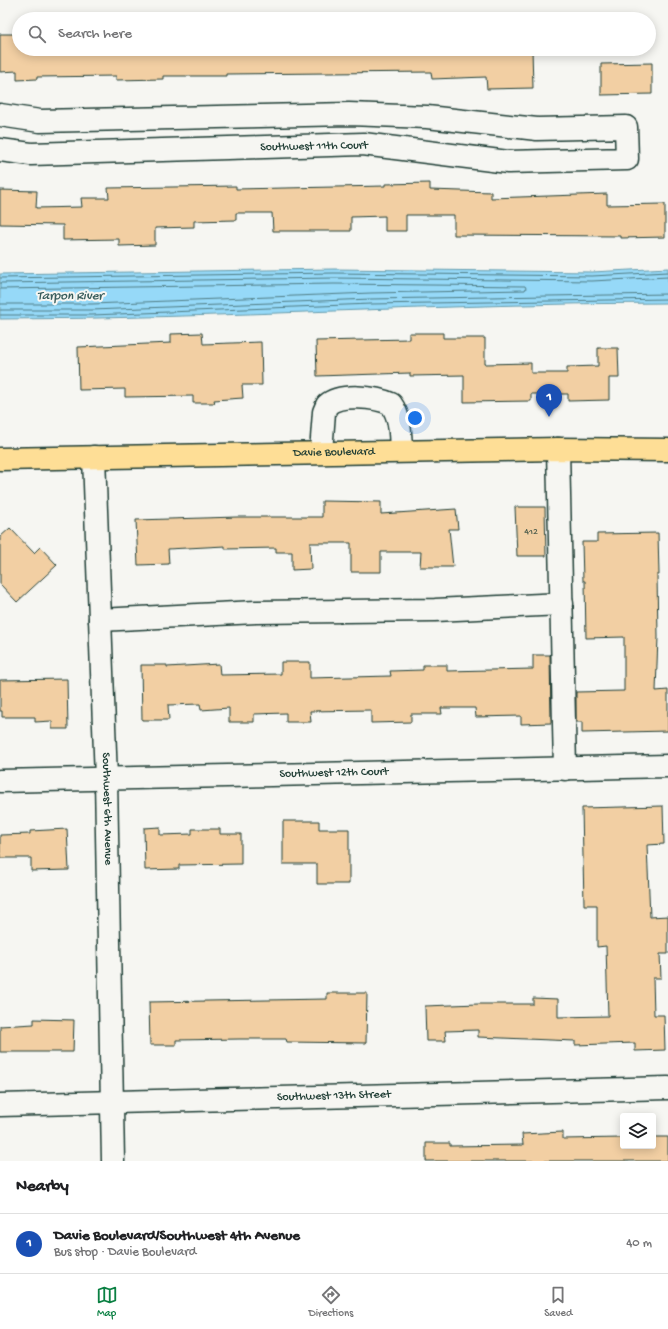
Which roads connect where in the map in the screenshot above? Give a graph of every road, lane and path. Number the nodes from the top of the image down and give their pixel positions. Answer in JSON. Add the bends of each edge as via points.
{"nodes":[{"id":1,"x":0,"y":115,"type":"edge"},
{"id":2,"x":97,"y":120,"type":"junction"},
{"id":3,"x":0,"y":150,"type":"edge"},
{"id":4,"x":97,"y":152,"type":"junction"},
{"id":5,"x":558,"y":449,"type":"junction"},
{"id":6,"x":668,"y":450,"type":"edge"},
{"id":7,"x":400,"y":451,"type":"junction"},
{"id":8,"x":321,"y":452,"type":"junction"},
{"id":9,"x":94,"y":457,"type":"junction"},
{"id":10,"x":0,"y":459,"type":"edge"},
{"id":11,"x":562,"y":604,"type":"junction"},
{"id":12,"x":100,"y":620,"type":"junction"},
{"id":13,"x":668,"y":766,"type":"edge"},
{"id":14,"x":565,"y":769,"type":"junction"},
{"id":15,"x":106,"y":779,"type":"junction"},
{"id":16,"x":0,"y":781,"type":"edge"},
{"id":17,"x":668,"y":1088,"type":"edge"},
{"id":18,"x":112,"y":1102,"type":"junction"},
{"id":19,"x":0,"y":1105,"type":"edge"},
{"id":20,"x":113,"y":1161,"type":"edge"}],
"edges":[{"from":1,"to":2,"type":"street","via":[[40,121]]},
{"from":2,"to":4,"type":"street"},
{"from":2,"to":4,"type":"street","name":"Southwest 11th Court","via":[[348,114],[427,117],[537,129],[626,127],[628,159],[508,162],[363,144]]},
{"from":3,"to":4,"type":"street","name":"Southwest 11th Court","via":[[31,154]]},
{"from":5,"to":6,"type":"main road","name":"Davie Boulevard"},
{"from":5,"to":7,"type":"main road","name":"Davie Boulevard"},
{"from":5,"to":11,"type":"street"},
{"from":7,"to":8,"type":"main road","name":"Davie Boulevard"},
{"from":7,"to":8,"type":"street","via":[[399,419],[395,410],[391,404],[369,397],[345,399],[327,405],[324,412]]},
{"from":8,"to":9,"type":"main road","name":"Davie Boulevard"},
{"from":9,"to":10,"type":"main road","name":"Davie Boulevard"},
{"from":9,"to":12,"type":"street","name":"Southwest 6th Avenue"},
{"from":11,"to":12,"type":"street","via":[[435,610],[256,612]]},
{"from":11,"to":14,"type":"street"},
{"from":12,"to":15,"type":"street","name":"Southwest 6th Avenue"},
{"from":13,"to":14,"type":"street","name":"Southwest 12th Court"},
{"from":14,"to":15,"type":"street","name":"Southwest 12th Court"},
{"from":15,"to":16,"type":"street","name":"Southwest 12th Court"},
{"from":15,"to":18,"type":"street","name":"Southwest 6th Avenue"},
{"from":17,"to":18,"type":"street","name":"Southwest 13th Street"},
{"from":18,"to":19,"type":"street","name":"Southwest 13th Street"},
{"from":18,"to":20,"type":"street","name":"Southwest 6th Avenue"}]}
